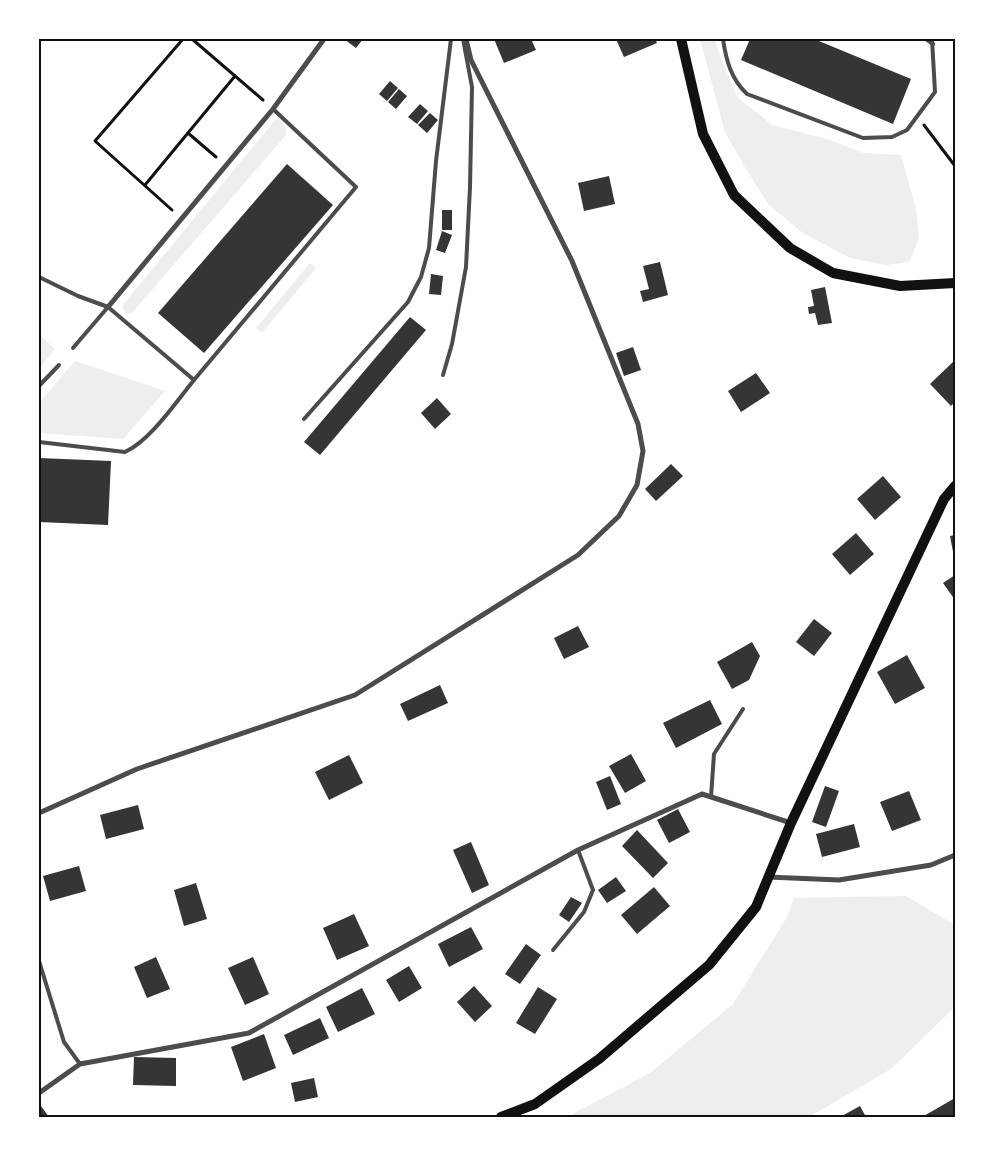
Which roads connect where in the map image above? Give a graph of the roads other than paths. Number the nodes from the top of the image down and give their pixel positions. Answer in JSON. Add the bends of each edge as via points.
{"nodes":[{"id":1,"x":324,"y":39,"type":"edge"},
{"id":2,"x":451,"y":39,"type":"edge"},
{"id":3,"x":464,"y":39,"type":"edge"},
{"id":4,"x":681,"y":39,"type":"edge"},
{"id":5,"x":722,"y":39,"type":"edge"},
{"id":6,"x":926,"y":39,"type":"edge"},
{"id":7,"x":932,"y":39,"type":"edge"},
{"id":8,"x":933,"y":44,"type":"junction"},
{"id":9,"x":273,"y":109,"type":"junction"},
{"id":10,"x":39,"y":276,"type":"edge"},
{"id":11,"x":955,"y":283,"type":"edge"},
{"id":12,"x":108,"y":307,"type":"junction"},
{"id":13,"x":73,"y":348,"type":"dead end"},
{"id":14,"x":58,"y":365,"type":"dead end"},
{"id":15,"x":443,"y":375,"type":"dead end"},
{"id":16,"x":194,"y":380,"type":"junction"},
{"id":17,"x":39,"y":386,"type":"edge"},
{"id":18,"x":304,"y":419,"type":"dead end"},
{"id":19,"x":39,"y":442,"type":"edge"},
{"id":20,"x":955,"y":486,"type":"edge"},
{"id":21,"x":743,"y":709,"type":"dead end"},
{"id":22,"x":711,"y":797,"type":"junction"},
{"id":23,"x":39,"y":813,"type":"edge"},
{"id":24,"x":790,"y":823,"type":"junction"},
{"id":25,"x":578,"y":850,"type":"junction"},
{"id":26,"x":955,"y":855,"type":"edge"},
{"id":27,"x":768,"y":877,"type":"junction"},
{"id":28,"x":553,"y":950,"type":"dead end"},
{"id":29,"x":39,"y":961,"type":"edge"},
{"id":30,"x":80,"y":1064,"type":"junction"},
{"id":31,"x":39,"y":1093,"type":"edge"},
{"id":32,"x":501,"y":1117,"type":"edge"}],
"edges":[{"from":1,"to":9,"type":"street"},
{"from":2,"to":18,"type":"lane","via":[[429,248],[421,277],[408,302]]},
{"from":3,"to":15,"type":"lane","via":[[472,87],[466,267]]},
{"from":3,"to":23,"type":"street","via":[[471,60],[572,261],[638,424],[643,451],[637,485],[618,516],[578,555],[355,695],[137,769]]},
{"from":4,"to":11,"type":"main road","via":[[703,134],[729,186],[734,195],[790,248],[834,273],[900,286]]},
{"from":5,"to":8,"type":"lane","via":[[736,83],[747,94],[863,138],[887,138],[907,130],[935,92]]},
{"from":6,"to":8,"type":"lane"},
{"from":7,"to":8,"type":"lane"},
{"from":9,"to":12,"type":"street"},
{"from":9,"to":16,"type":"lane","via":[[356,187]]},
{"from":10,"to":12,"type":"lane"},
{"from":12,"to":13,"type":"lane"},
{"from":12,"to":16,"type":"lane"},
{"from":14,"to":17,"type":"lane"},
{"from":16,"to":19,"type":"lane","via":[[144,439],[125,452]]},
{"from":20,"to":24,"type":"main road","via":[[944,499],[894,601]]},
{"from":21,"to":22,"type":"lane","via":[[714,754]]},
{"from":22,"to":24,"type":"street"},
{"from":22,"to":25,"type":"street","via":[[702,794]]},
{"from":24,"to":27,"type":"main road"},
{"from":25,"to":28,"type":"lane","via":[[593,890],[584,912]]},
{"from":25,"to":30,"type":"street","via":[[249,1033]]},
{"from":26,"to":27,"type":"street","via":[[931,865],[839,880]]},
{"from":27,"to":32,"type":"main road","via":[[756,907],[709,965],[599,1059],[535,1104]]},
{"from":29,"to":30,"type":"lane","via":[[64,1042]]},
{"from":30,"to":31,"type":"street"}]}
